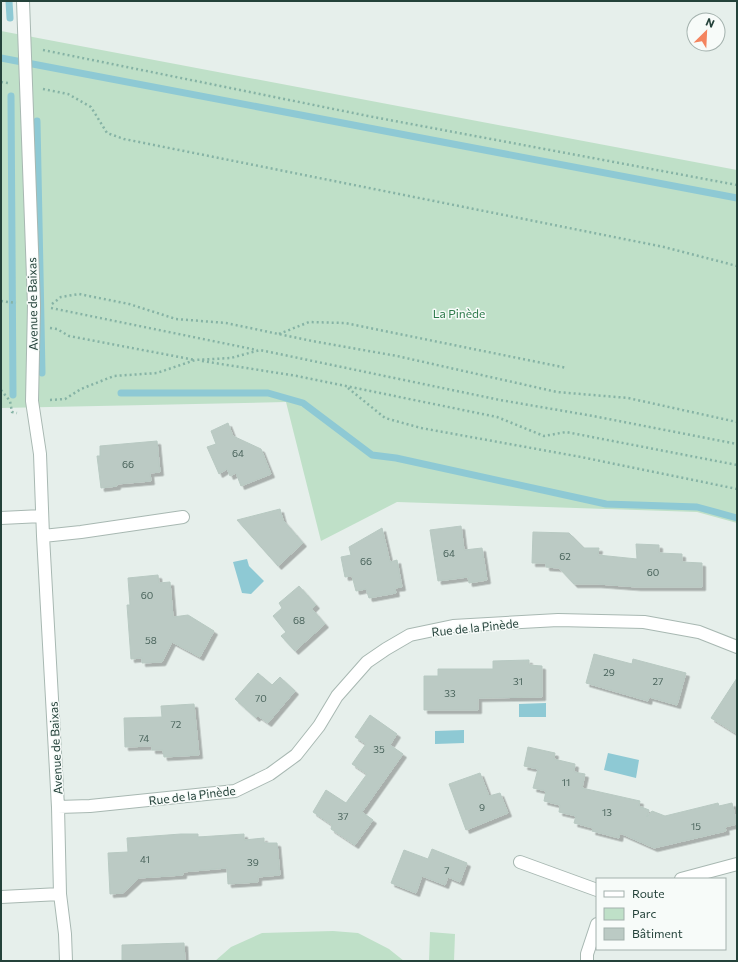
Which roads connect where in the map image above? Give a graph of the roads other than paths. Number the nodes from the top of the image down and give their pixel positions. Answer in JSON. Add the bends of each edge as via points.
{"nodes":[{"id":1,"x":23,"y":1,"type":"edge"},
{"id":2,"x":42,"y":516,"type":"junction"},
{"id":3,"x":183,"y":517,"type":"dead end"},
{"id":4,"x":1,"y":518,"type":"edge"},
{"id":5,"x":43,"y":536,"type":"junction"},
{"id":6,"x":737,"y":647,"type":"edge"},
{"id":7,"x":58,"y":807,"type":"junction"},
{"id":8,"x":520,"y":862,"type":"dead end"},
{"id":9,"x":737,"y":864,"type":"edge"},
{"id":10,"x":685,"y":878,"type":"edge"},
{"id":11,"x":596,"y":890,"type":"edge"},
{"id":12,"x":60,"y":894,"type":"junction"},
{"id":13,"x":1,"y":897,"type":"edge"},
{"id":14,"x":596,"y":927,"type":"edge"},
{"id":15,"x":66,"y":961,"type":"edge"},
{"id":16,"x":587,"y":961,"type":"edge"}],
"edges":[{"from":1,"to":2,"type":"street","name":"Avenue de Baixas","via":[[34,305],[32,401],[40,454]]},
{"from":2,"to":4,"type":"street"},
{"from":2,"to":5,"type":"street","name":"Avenue de Baixas"},
{"from":3,"to":5,"type":"street"},
{"from":5,"to":7,"type":"street","name":"Avenue de Baixas"},
{"from":6,"to":7,"type":"street","name":"Rue de la Pinède","via":[[699,632],[644,622],[558,620],[453,626],[410,635],[367,662],[337,696],[319,726],[296,755],[270,774],[235,791]]},
{"from":7,"to":12,"type":"street","name":"Avenue de Baixas"},
{"from":8,"to":11,"type":"street"},
{"from":9,"to":10,"type":"street"},
{"from":12,"to":13,"type":"street"},
{"from":12,"to":15,"type":"street","name":"Avenue de Baixas"},
{"from":14,"to":16,"type":"street"}]}
